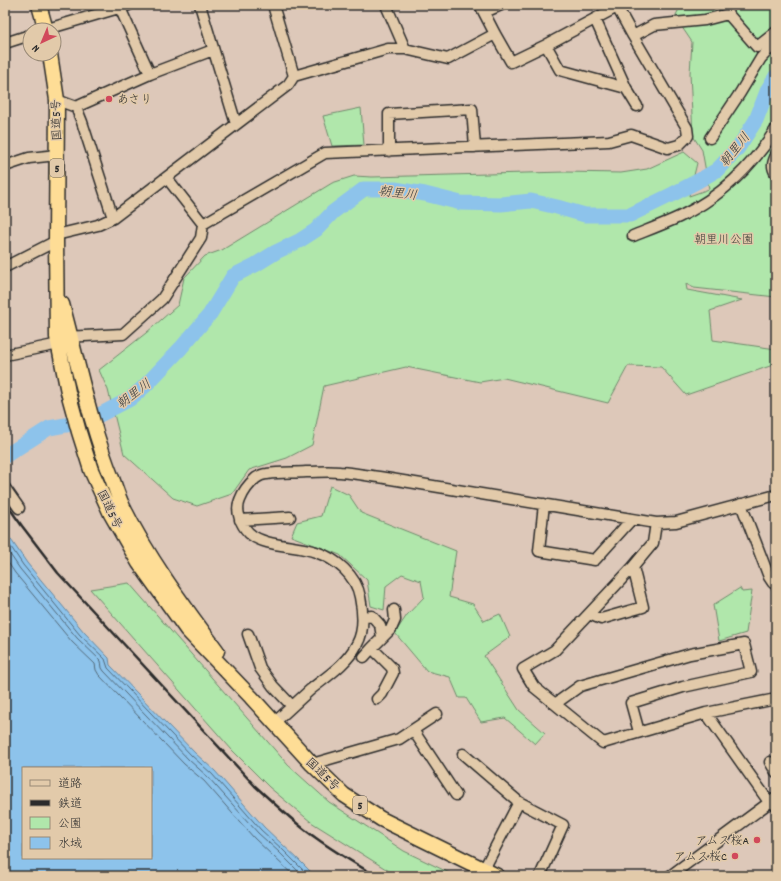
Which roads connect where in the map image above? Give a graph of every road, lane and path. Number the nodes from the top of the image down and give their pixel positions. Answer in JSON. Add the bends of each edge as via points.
{"nodes":[{"id":1,"x":39,"y":5,"type":"edge"},
{"id":2,"x":200,"y":5,"type":"edge"},
{"id":3,"x":273,"y":5,"type":"edge"},
{"id":4,"x":386,"y":5,"type":"edge"},
{"id":5,"x":501,"y":5,"type":"edge"},
{"id":6,"x":124,"y":6,"type":"edge"},
{"id":7,"x":616,"y":6,"type":"edge"},
{"id":8,"x":483,"y":9,"type":"edge"},
{"id":9,"x":595,"y":19,"type":"junction"},
{"id":10,"x":44,"y":22,"type":"edge"},
{"id":11,"x":62,"y":25,"type":"edge"},
{"id":12,"x":776,"y":32,"type":"edge"},
{"id":13,"x":495,"y":34,"type":"junction"},
{"id":14,"x":633,"y":36,"type":"junction"},
{"id":15,"x":22,"y":38,"type":"edge"},
{"id":16,"x":776,"y":42,"type":"edge"},
{"id":17,"x":5,"y":43,"type":"edge"},
{"id":18,"x":546,"y":45,"type":"junction"},
{"id":19,"x":213,"y":50,"type":"junction"},
{"id":20,"x":405,"y":50,"type":"junction"},
{"id":21,"x":51,"y":62,"type":"edge"},
{"id":22,"x":150,"y":74,"type":"junction"},
{"id":23,"x":294,"y":76,"type":"junction"},
{"id":24,"x":626,"y":88,"type":"junction"},
{"id":25,"x":57,"y":100,"type":"junction"},
{"id":26,"x":637,"y":106,"type":"dead end"},
{"id":27,"x":76,"y":107,"type":"junction"},
{"id":28,"x":236,"y":124,"type":"junction"},
{"id":29,"x":776,"y":129,"type":"edge"},
{"id":30,"x":710,"y":138,"type":"dead end"},
{"id":31,"x":475,"y":147,"type":"junction"},
{"id":32,"x":389,"y":151,"type":"junction"},
{"id":33,"x":57,"y":155,"type":"junction"},
{"id":34,"x":776,"y":155,"type":"edge"},
{"id":35,"x":5,"y":166,"type":"edge"},
{"id":36,"x":776,"y":174,"type":"edge"},
{"id":37,"x":167,"y":178,"type":"junction"},
{"id":38,"x":114,"y":218,"type":"junction"},
{"id":39,"x":203,"y":224,"type":"junction"},
{"id":40,"x":633,"y":236,"type":"dead end"},
{"id":41,"x":56,"y":238,"type":"junction"},
{"id":42,"x":5,"y":267,"type":"edge"},
{"id":43,"x":62,"y":339,"type":"junction"},
{"id":44,"x":5,"y":355,"type":"edge"},
{"id":45,"x":5,"y":488,"type":"edge"},
{"id":46,"x":776,"y":495,"type":"edge"},
{"id":47,"x":544,"y":504,"type":"junction"},
{"id":48,"x":741,"y":504,"type":"junction"},
{"id":49,"x":19,"y":508,"type":"dead end"},
{"id":50,"x":117,"y":510,"type":"junction"},
{"id":51,"x":290,"y":517,"type":"dead end"},
{"id":52,"x":632,"y":519,"type":"junction"},
{"id":53,"x":240,"y":520,"type":"junction"},
{"id":54,"x":656,"y":523,"type":"junction"},
{"id":55,"x":633,"y":568,"type":"junction"},
{"id":56,"x":776,"y":584,"type":"edge"},
{"id":57,"x":394,"y":610,"type":"dead end"},
{"id":58,"x":589,"y":614,"type":"junction"},
{"id":59,"x":363,"y":617,"type":"junction"},
{"id":60,"x":248,"y":634,"type":"dead end"},
{"id":61,"x":382,"y":637,"type":"junction"},
{"id":62,"x":372,"y":648,"type":"junction"},
{"id":63,"x":364,"y":657,"type":"dead end"},
{"id":64,"x":377,"y":699,"type":"dead end"},
{"id":65,"x":771,"y":700,"type":"dead end"},
{"id":66,"x":555,"y":704,"type":"junction"},
{"id":67,"x":292,"y":706,"type":"junction"},
{"id":68,"x":706,"y":713,"type":"junction"},
{"id":69,"x":437,"y":714,"type":"dead end"},
{"id":70,"x":274,"y":722,"type":"junction"},
{"id":71,"x":413,"y":730,"type":"junction"},
{"id":72,"x":639,"y":732,"type":"junction"},
{"id":73,"x":463,"y":754,"type":"dead end"},
{"id":74,"x":770,"y":762,"type":"dead end"},
{"id":75,"x":312,"y":764,"type":"junction"},
{"id":76,"x":776,"y":772,"type":"edge"},
{"id":77,"x":456,"y":795,"type":"dead end"},
{"id":78,"x":519,"y":802,"type":"junction"},
{"id":79,"x":774,"y":802,"type":"edge"},
{"id":80,"x":484,"y":869,"type":"junction"},
{"id":81,"x":497,"y":876,"type":"edge"},
{"id":82,"x":540,"y":876,"type":"edge"},
{"id":83,"x":670,"y":876,"type":"edge"}],
"edges":[{"from":1,"to":10,"type":"highway"},
{"from":2,"to":19,"type":"street"},
{"from":3,"to":23,"type":"street"},
{"from":4,"to":20,"type":"street"},
{"from":5,"to":8,"type":"street"},
{"from":6,"to":11,"type":"street"},
{"from":6,"to":22,"type":"street"},
{"from":7,"to":9,"type":"street"},
{"from":7,"to":14,"type":"street"},
{"from":8,"to":13,"type":"street"},
{"from":9,"to":18,"type":"street"},
{"from":9,"to":24,"type":"street"},
{"from":12,"to":14,"type":"street","via":[[757,47],[728,14],[705,20],[654,25]]},
{"from":13,"to":18,"type":"street","via":[[511,62]]},
{"from":13,"to":20,"type":"street","via":[[448,59]]},
{"from":14,"to":31,"type":"street","via":[[687,128],[688,136],[679,144],[668,148],[631,135],[609,141]]},
{"from":15,"to":17,"type":"street"},
{"from":16,"to":30,"type":"street","via":[[761,58]]},
{"from":18,"to":24,"type":"street","via":[[560,70]]},
{"from":19,"to":22,"type":"street"},
{"from":19,"to":28,"type":"street"},
{"from":20,"to":23,"type":"street","via":[[388,49]]},
{"from":21,"to":25,"type":"highway","name":"国道5号","number":"5"},
{"from":22,"to":27,"type":"street"},
{"from":23,"to":28,"type":"street","via":[[288,85]]},
{"from":24,"to":26,"type":"street"},
{"from":25,"to":27,"type":"street"},
{"from":25,"to":33,"type":"highway","name":"国道5号","number":"5"},
{"from":27,"to":38,"type":"street"},
{"from":28,"to":37,"type":"street"},
{"from":29,"to":40,"type":"street","via":[[754,159],[730,184],[679,217]]},
{"from":31,"to":32,"type":"street"},
{"from":31,"to":32,"type":"street","via":[[472,109],[388,114]]},
{"from":32,"to":39,"type":"street","via":[[325,153]]},
{"from":33,"to":35,"type":"street","via":[[29,158]]},
{"from":33,"to":41,"type":"highway","name":"国道5号","number":"5"},
{"from":34,"to":36,"type":"street","via":[[772,165]]},
{"from":37,"to":38,"type":"street"},
{"from":37,"to":39,"type":"street"},
{"from":38,"to":41,"type":"street"},
{"from":39,"to":43,"type":"street","via":[[201,238],[162,299],[123,334]]},
{"from":41,"to":42,"type":"street"},
{"from":41,"to":43,"type":"highway","name":"国道5号","number":"5","via":[[56,282]]},
{"from":43,"to":44,"type":"street"},
{"from":43,"to":50,"type":"highway","name":"国道5号","number":"5","via":[[84,388]]},
{"from":43,"to":50,"type":"highway","name":"国道5号","number":"5","via":[[68,392],[78,432],[91,470]]},
{"from":45,"to":49,"type":"street"},
{"from":46,"to":48,"type":"street"},
{"from":47,"to":52,"type":"street"},
{"from":47,"to":52,"type":"street","via":[[538,551],[595,560]]},
{"from":47,"to":53,"type":"street","via":[[339,472],[279,473],[256,478],[245,490],[239,502]]},
{"from":48,"to":54,"type":"street","via":[[676,522]]},
{"from":48,"to":56,"type":"street","via":[[769,577]]},
{"from":50,"to":70,"type":"highway","name":"国道5号","number":"5","via":[[196,623],[251,697]]},
{"from":51,"to":53,"type":"street"},
{"from":52,"to":54,"type":"street"},
{"from":53,"to":59,"type":"street","via":[[250,533],[265,542],[314,551],[340,565],[354,581]]},
{"from":54,"to":55,"type":"street","via":[[653,543]]},
{"from":55,"to":58,"type":"street"},
{"from":55,"to":58,"type":"street","via":[[643,607],[601,619]]},
{"from":57,"to":61,"type":"street","via":[[395,620],[391,629]]},
{"from":58,"to":66,"type":"street","via":[[555,650],[522,669],[534,687]]},
{"from":59,"to":61,"type":"street","via":[[372,616],[380,625]]},
{"from":59,"to":67,"type":"street","via":[[362,631],[352,652],[344,662]]},
{"from":60,"to":67,"type":"street","via":[[260,668]]},
{"from":61,"to":62,"type":"street"},
{"from":62,"to":63,"type":"street"},
{"from":62,"to":64,"type":"street","via":[[392,668],[393,673]]},
{"from":65,"to":68,"type":"street"},
{"from":66,"to":72,"type":"street","via":[[603,743]]},
{"from":66,"to":72,"type":"street","via":[[580,686],[690,654],[744,644],[750,672],[683,687],[631,703]]},
{"from":67,"to":70,"type":"street"},
{"from":68,"to":72,"type":"street"},
{"from":68,"to":79,"type":"street"},
{"from":69,"to":71,"type":"street"},
{"from":70,"to":75,"type":"highway","name":"国道5号","number":"5"},
{"from":71,"to":75,"type":"street","via":[[399,739]]},
{"from":71,"to":77,"type":"street"},
{"from":73,"to":78,"type":"street"},
{"from":74,"to":76,"type":"street"},
{"from":75,"to":80,"type":"highway","name":"国道5号","number":"5","via":[[344,794],[381,819]]},
{"from":78,"to":80,"type":"street"},
{"from":78,"to":82,"type":"street","via":[[563,825]]},
{"from":79,"to":83,"type":"street"},
{"from":80,"to":81,"type":"highway","name":"国道5号","number":"5"}]}
